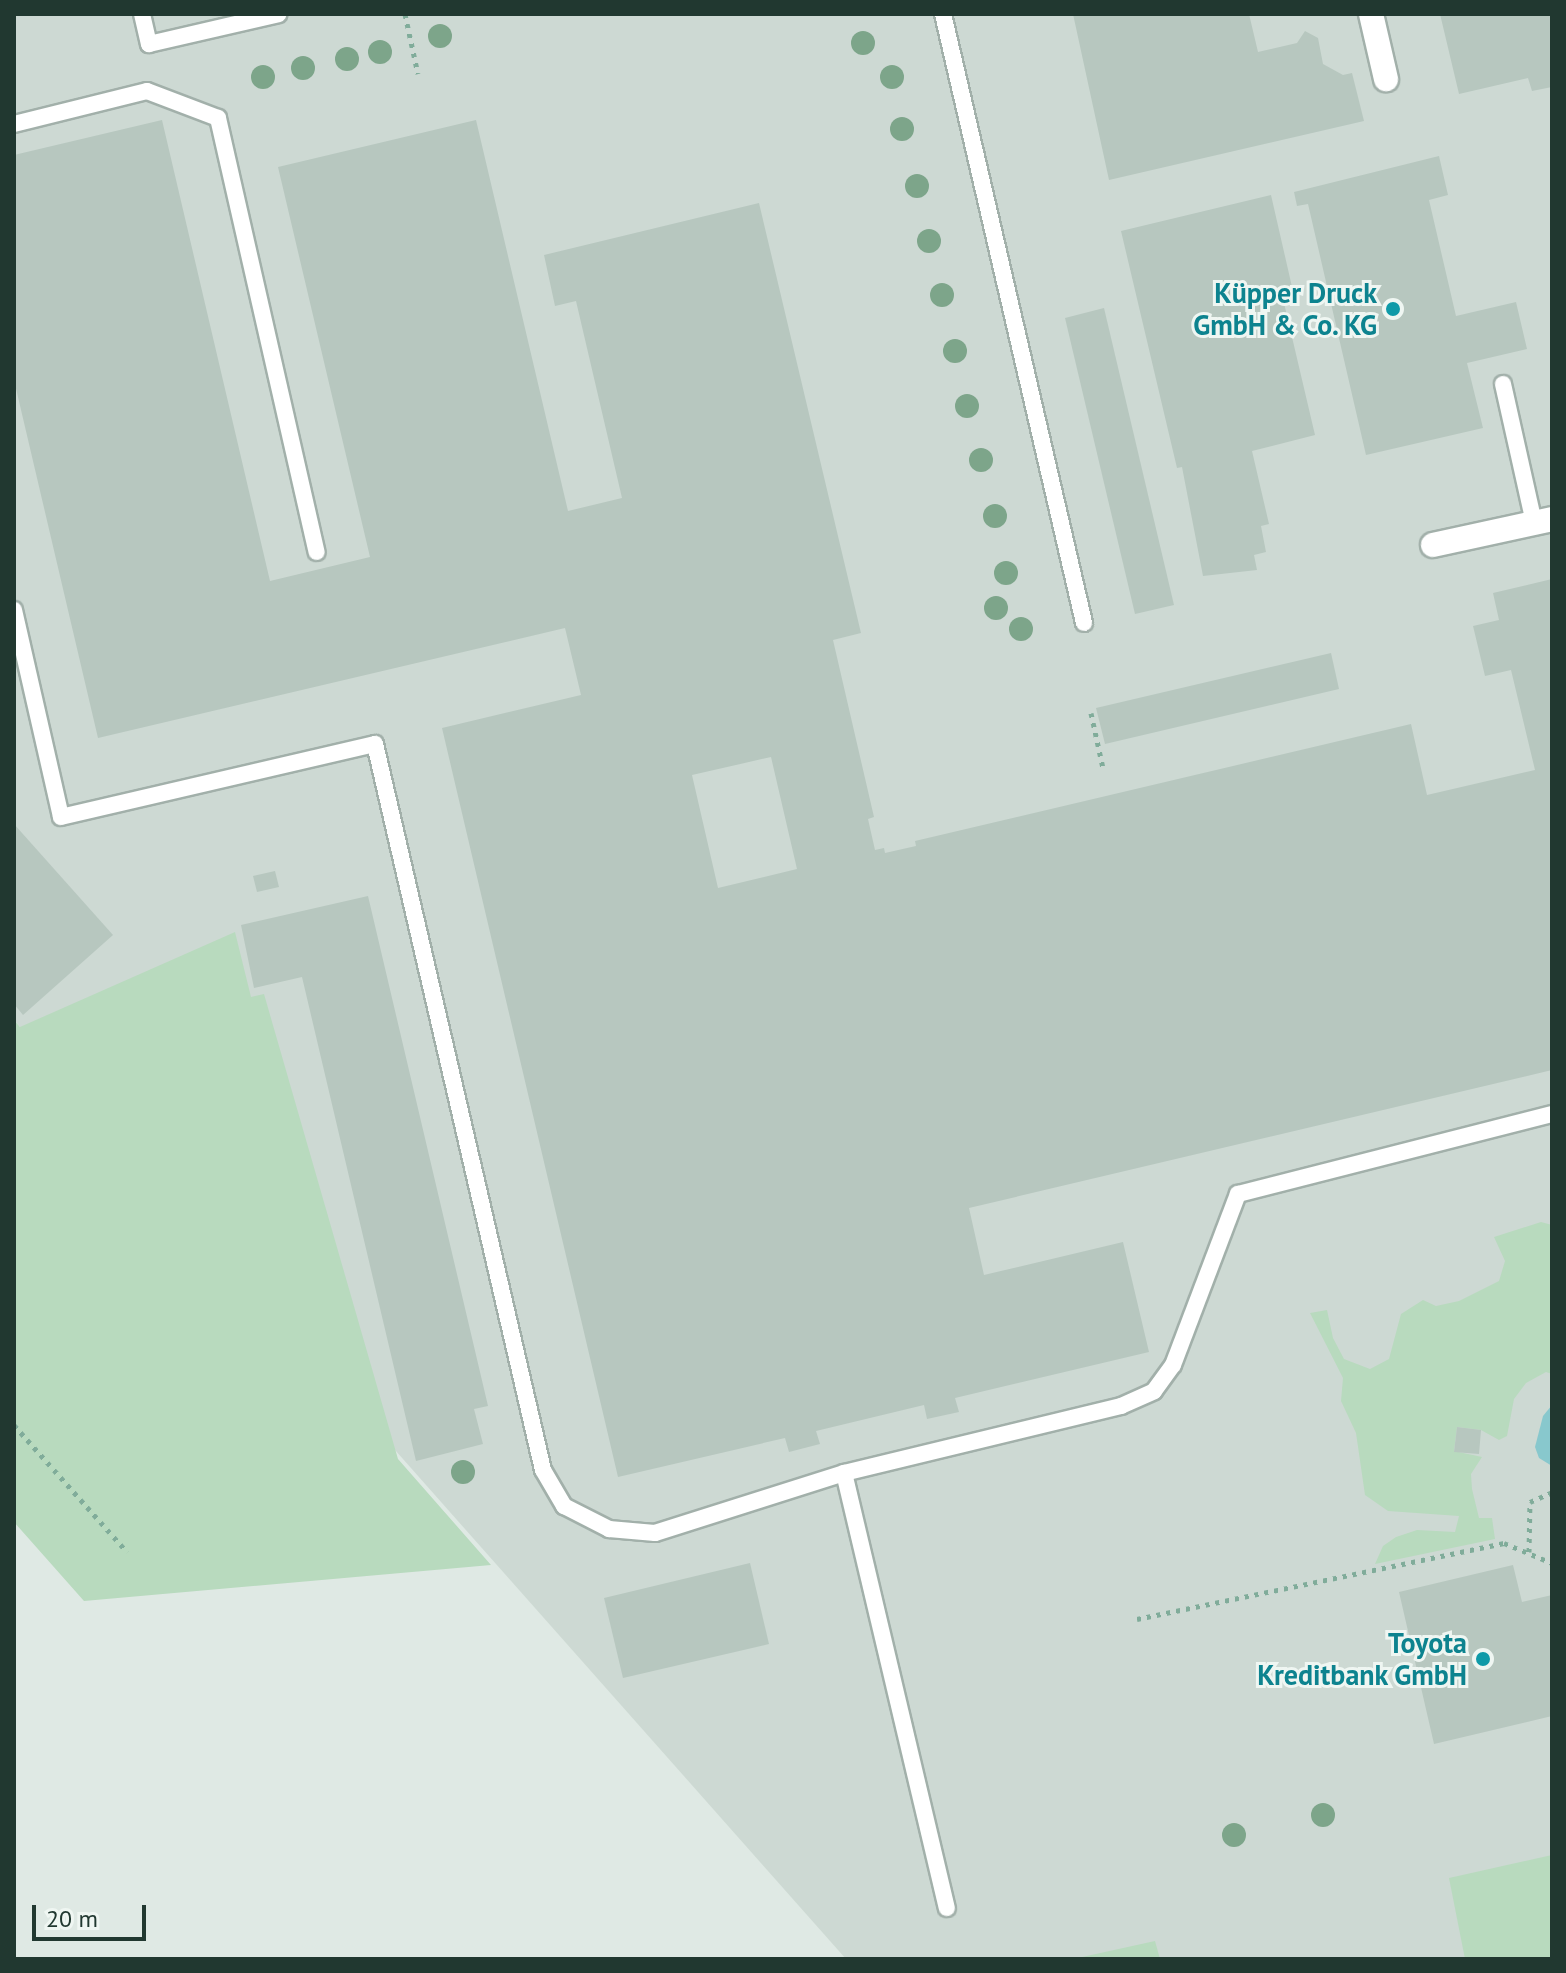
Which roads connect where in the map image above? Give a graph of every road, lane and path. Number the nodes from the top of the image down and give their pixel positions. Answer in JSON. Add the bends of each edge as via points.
{"nodes":[{"id":1,"x":142,"y":14,"type":"edge"},
{"id":2,"x":279,"y":14,"type":"edge"},
{"id":3,"x":405,"y":14,"type":"edge"},
{"id":4,"x":943,"y":14,"type":"edge"},
{"id":5,"x":1371,"y":14,"type":"edge"},
{"id":6,"x":418,"y":74,"type":"dead end"},
{"id":7,"x":1386,"y":79,"type":"dead end"},
{"id":8,"x":14,"y":124,"type":"edge"},
{"id":9,"x":1503,"y":384,"type":"dead end"},
{"id":10,"x":1543,"y":521,"type":"edge"},
{"id":11,"x":1433,"y":545,"type":"dead end"},
{"id":12,"x":317,"y":552,"type":"dead end"},
{"id":13,"x":14,"y":610,"type":"edge"},
{"id":14,"x":1084,"y":623,"type":"dead end"},
{"id":15,"x":1091,"y":713,"type":"dead end"},
{"id":16,"x":1103,"y":768,"type":"dead end"},
{"id":17,"x":1552,"y":1114,"type":"edge"},
{"id":18,"x":14,"y":1425,"type":"edge"},
{"id":19,"x":844,"y":1473,"type":"junction"},
{"id":20,"x":1552,"y":1492,"type":"edge"},
{"id":21,"x":127,"y":1552,"type":"dead end"},
{"id":22,"x":1529,"y":1553,"type":"junction"},
{"id":23,"x":1552,"y":1563,"type":"edge"},
{"id":24,"x":1137,"y":1619,"type":"dead end"},
{"id":25,"x":947,"y":1908,"type":"dead end"}],
"edges":[{"from":1,"to":2,"type":"lane","via":[[149,44]]},
{"from":3,"to":6,"type":"path"},
{"from":4,"to":14,"type":"lane"},
{"from":5,"to":7,"type":"street"},
{"from":8,"to":12,"type":"lane","via":[[147,91],[218,118]]},
{"from":9,"to":10,"type":"lane"},
{"from":10,"to":11,"type":"street"},
{"from":13,"to":19,"type":"lane","via":[[61,817],[375,744],[543,1470],[564,1506],[609,1529],[655,1533]]},
{"from":15,"to":16,"type":"path"},
{"from":17,"to":19,"type":"lane","via":[[1238,1194],[1173,1365],[1154,1391],[1121,1406]]},
{"from":18,"to":21,"type":"path"},
{"from":19,"to":25,"type":"lane"},
{"from":20,"to":22,"type":"path","via":[[1530,1502]]},
{"from":22,"to":23,"type":"path"},
{"from":22,"to":24,"type":"path","via":[[1504,1543]]}]}
